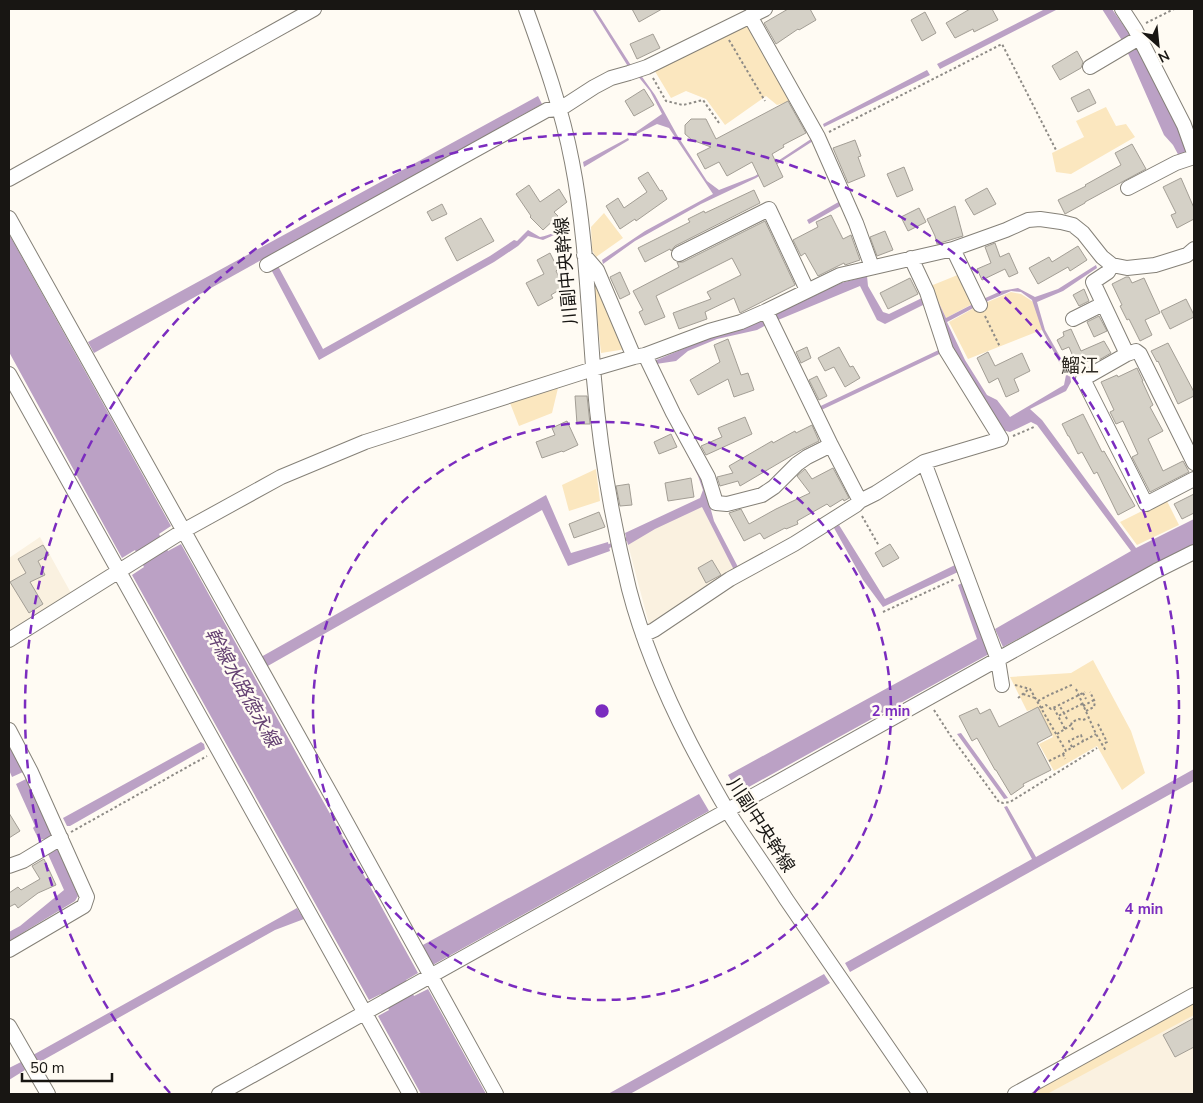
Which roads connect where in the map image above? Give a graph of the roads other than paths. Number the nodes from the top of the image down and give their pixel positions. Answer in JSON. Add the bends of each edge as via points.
{"nodes":[{"id":1,"x":314,"y":9,"type":"edge"},
{"id":2,"x":526,"y":9,"type":"edge"},
{"id":3,"x":765,"y":9,"type":"edge"},
{"id":4,"x":1122,"y":9,"type":"edge"},
{"id":5,"x":750,"y":16,"type":"junction"},
{"id":6,"x":1137,"y":33,"type":"junction"},
{"id":7,"x":1090,"y":67,"type":"dead end"},
{"id":8,"x":560,"y":110,"type":"junction"},
{"id":9,"x":1194,"y":152,"type":"edge"},
{"id":10,"x":1194,"y":156,"type":"edge"},
{"id":11,"x":9,"y":179,"type":"edge"},
{"id":12,"x":1128,"y":188,"type":"dead end"},
{"id":13,"x":9,"y":218,"type":"edge"},
{"id":14,"x":953,"y":248,"type":"junction"},
{"id":15,"x":1194,"y":249,"type":"edge"},
{"id":16,"x":679,"y":254,"type":"dead end"},
{"id":17,"x":584,"y":255,"type":"junction"},
{"id":18,"x":911,"y":258,"type":"junction"},
{"id":19,"x":272,"y":262,"type":"dead end"},
{"id":20,"x":1112,"y":265,"type":"junction"},
{"id":21,"x":872,"y":267,"type":"junction"},
{"id":22,"x":807,"y":290,"type":"junction"},
{"id":23,"x":1103,"y":304,"type":"junction"},
{"id":24,"x":980,"y":305,"type":"road end"},
{"id":25,"x":766,"y":311,"type":"junction"},
{"id":26,"x":1073,"y":319,"type":"dead end"},
{"id":27,"x":1127,"y":354,"type":"junction"},
{"id":28,"x":640,"y":356,"type":"junction"},
{"id":29,"x":593,"y":369,"type":"junction"},
{"id":30,"x":10,"y":377,"type":"edge"},
{"id":31,"x":831,"y":445,"type":"junction"},
{"id":32,"x":924,"y":462,"type":"junction"},
{"id":33,"x":1194,"y":463,"type":"edge"},
{"id":34,"x":1194,"y":479,"type":"edge"},
{"id":35,"x":858,"y":503,"type":"junction"},
{"id":36,"x":183,"y":531,"type":"junction"},
{"id":37,"x":1194,"y":552,"type":"edge"},
{"id":38,"x":118,"y":572,"type":"junction"},
{"id":39,"x":643,"y":635,"type":"junction"},
{"id":40,"x":9,"y":640,"type":"edge"},
{"id":41,"x":998,"y":660,"type":"junction"},
{"id":42,"x":1001,"y":682,"type":"road end"},
{"id":43,"x":9,"y":730,"type":"edge"},
{"id":44,"x":727,"y":810,"type":"junction"},
{"id":45,"x":61,"y":838,"type":"junction"},
{"id":46,"x":9,"y":866,"type":"edge"},
{"id":47,"x":9,"y":950,"type":"edge"},
{"id":48,"x":430,"y":976,"type":"junction"},
{"id":49,"x":1194,"y":994,"type":"edge"},
{"id":50,"x":364,"y":1013,"type":"junction"},
{"id":51,"x":9,"y":1026,"type":"edge"},
{"id":52,"x":48,"y":1094,"type":"edge"},
{"id":53,"x":219,"y":1094,"type":"edge"},
{"id":54,"x":410,"y":1094,"type":"edge"},
{"id":55,"x":496,"y":1094,"type":"edge"},
{"id":56,"x":920,"y":1094,"type":"edge"},
{"id":57,"x":1015,"y":1094,"type":"edge"}],
"edges":[{"from":1,"to":11,"type":"street"},
{"from":2,"to":8,"type":"street","name":"川副中央幹線"},
{"from":3,"to":5,"type":"street"},
{"from":4,"to":6,"type":"street"},
{"from":5,"to":8,"type":"street","via":[[647,67],[612,78]]},
{"from":5,"to":21,"type":"street","via":[[818,137]]},
{"from":6,"to":7,"type":"street","via":[[1121,48]]},
{"from":6,"to":9,"type":"street","via":[[1184,125]]},
{"from":8,"to":17,"type":"street","name":"川副中央幹線","via":[[572,161]]},
{"from":8,"to":19,"type":"street","via":[[547,110]]},
{"from":10,"to":12,"type":"street"},
{"from":13,"to":36,"type":"street"},
{"from":14,"to":18,"type":"street"},
{"from":14,"to":20,"type":"street","via":[[1040,218],[1073,225]]},
{"from":14,"to":24,"type":"street"},
{"from":15,"to":20,"type":"street","via":[[1187,255],[1155,265],[1127,268]]},
{"from":16,"to":22,"type":"street","via":[[769,209]]},
{"from":17,"to":28,"type":"street","via":[[598,270]]},
{"from":17,"to":29,"type":"street","name":"川副中央幹線"},
{"from":18,"to":21,"type":"street"},
{"from":18,"to":32,"type":"street","via":[[927,292],[946,350],[1000,439]]},
{"from":20,"to":23,"type":"street","via":[[1108,272],[1092,282]]},
{"from":21,"to":22,"type":"street","via":[[840,275]]},
{"from":22,"to":25,"type":"street"},
{"from":23,"to":26,"type":"street"},
{"from":23,"to":27,"type":"street"},
{"from":25,"to":28,"type":"street"},
{"from":25,"to":31,"type":"street"},
{"from":27,"to":33,"type":"street","via":[[1136,351],[1140,354]]},
{"from":27,"to":34,"type":"street","via":[[1083,379],[1146,504]]},
{"from":28,"to":29,"type":"street"},
{"from":28,"to":31,"type":"street","via":[[708,477],[716,503],[727,504],[762,494],[797,464]]},
{"from":29,"to":36,"type":"street","via":[[365,442],[281,476]]},
{"from":29,"to":39,"type":"street","name":"川副中央幹線","via":[[616,535]]},
{"from":30,"to":38,"type":"street"},
{"from":31,"to":35,"type":"street"},
{"from":32,"to":35,"type":"street"},
{"from":32,"to":41,"type":"street"},
{"from":35,"to":39,"type":"street"},
{"from":36,"to":38,"type":"street"},
{"from":36,"to":48,"type":"street"},
{"from":37,"to":41,"type":"street"},
{"from":38,"to":40,"type":"street"},
{"from":38,"to":50,"type":"street"},
{"from":39,"to":44,"type":"street","name":"川副中央幹線","via":[[678,721]]},
{"from":41,"to":42,"type":"street"},
{"from":41,"to":44,"type":"street"},
{"from":43,"to":45,"type":"street"},
{"from":44,"to":48,"type":"street"},
{"from":44,"to":56,"type":"street","name":"川副中央幹線"},
{"from":45,"to":46,"type":"street"},
{"from":45,"to":47,"type":"street","via":[[87,897],[84,906]]},
{"from":48,"to":50,"type":"street"},
{"from":48,"to":55,"type":"street"},
{"from":49,"to":57,"type":"street"},
{"from":50,"to":53,"type":"street"},
{"from":50,"to":54,"type":"street"},
{"from":51,"to":52,"type":"street"}]}
